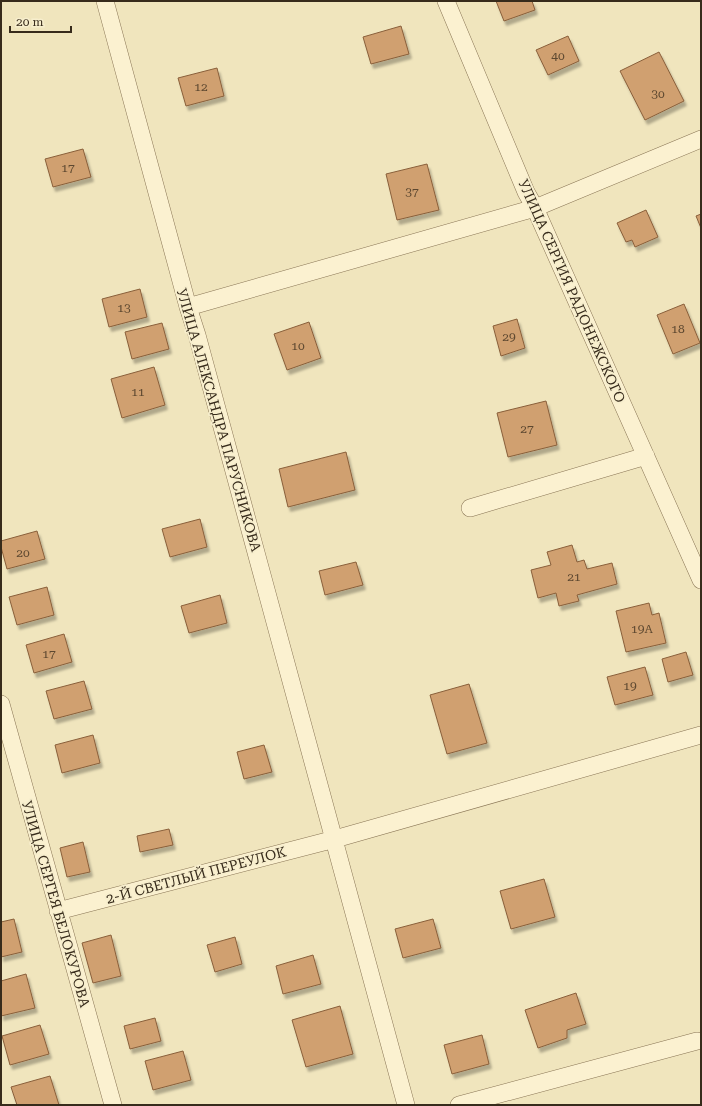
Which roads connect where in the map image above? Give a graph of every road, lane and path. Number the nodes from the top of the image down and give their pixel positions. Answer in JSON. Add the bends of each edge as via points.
{"nodes":[{"id":1,"x":105,"y":1,"type":"edge"},
{"id":2,"x":446,"y":1,"type":"edge"},
{"id":3,"x":701,"y":139,"type":"edge"},
{"id":4,"x":535,"y":208,"type":"junction"},
{"id":5,"x":188,"y":307,"type":"junction"},
{"id":6,"x":646,"y":456,"type":"junction"},
{"id":7,"x":470,"y":508,"type":"dead end"},
{"id":8,"x":701,"y":580,"type":"edge"},
{"id":9,"x":1,"y":704,"type":"edge"},
{"id":10,"x":701,"y":735,"type":"edge"},
{"id":11,"x":335,"y":838,"type":"junction"},
{"id":12,"x":58,"y":911,"type":"junction"},
{"id":13,"x":698,"y":1041,"type":"dead end"},
{"id":14,"x":113,"y":1105,"type":"edge"},
{"id":15,"x":406,"y":1105,"type":"edge"},
{"id":16,"x":460,"y":1105,"type":"edge"}],
"edges":[{"from":1,"to":5,"type":"street","name":"УЛИЦА АЛЕКСАНДРА ПАРУСНИКОВА"},
{"from":2,"to":4,"type":"street","name":"УЛИЦА СЕРГИЯ РАДОНЕЖСКОГО"},
{"from":3,"to":4,"type":"street"},
{"from":4,"to":5,"type":"street"},
{"from":4,"to":6,"type":"street","name":"УЛИЦА СЕРГИЯ РАДОНЕЖСКОГО"},
{"from":5,"to":11,"type":"street","name":"УЛИЦА АЛЕКСАНДРА ПАРУСНИКОВА"},
{"from":6,"to":7,"type":"street"},
{"from":6,"to":8,"type":"street","name":"УЛИЦА СЕРГИЯ РАДОНЕЖСКОГО"},
{"from":9,"to":12,"type":"street","name":"УЛИЦА СЕРГЕЯ БЕЛОКУРОВА"},
{"from":10,"to":11,"type":"street","name":"2-Й СВЕТЛЫЙ ПЕРЕУЛОК"},
{"from":11,"to":12,"type":"street","name":"2-Й СВЕТЛЫЙ ПЕРЕУЛОК"},
{"from":11,"to":15,"type":"street"},
{"from":12,"to":14,"type":"street","name":"УЛИЦА СЕРГЕЯ БЕЛОКУРОВА"},
{"from":13,"to":16,"type":"street"}]}
